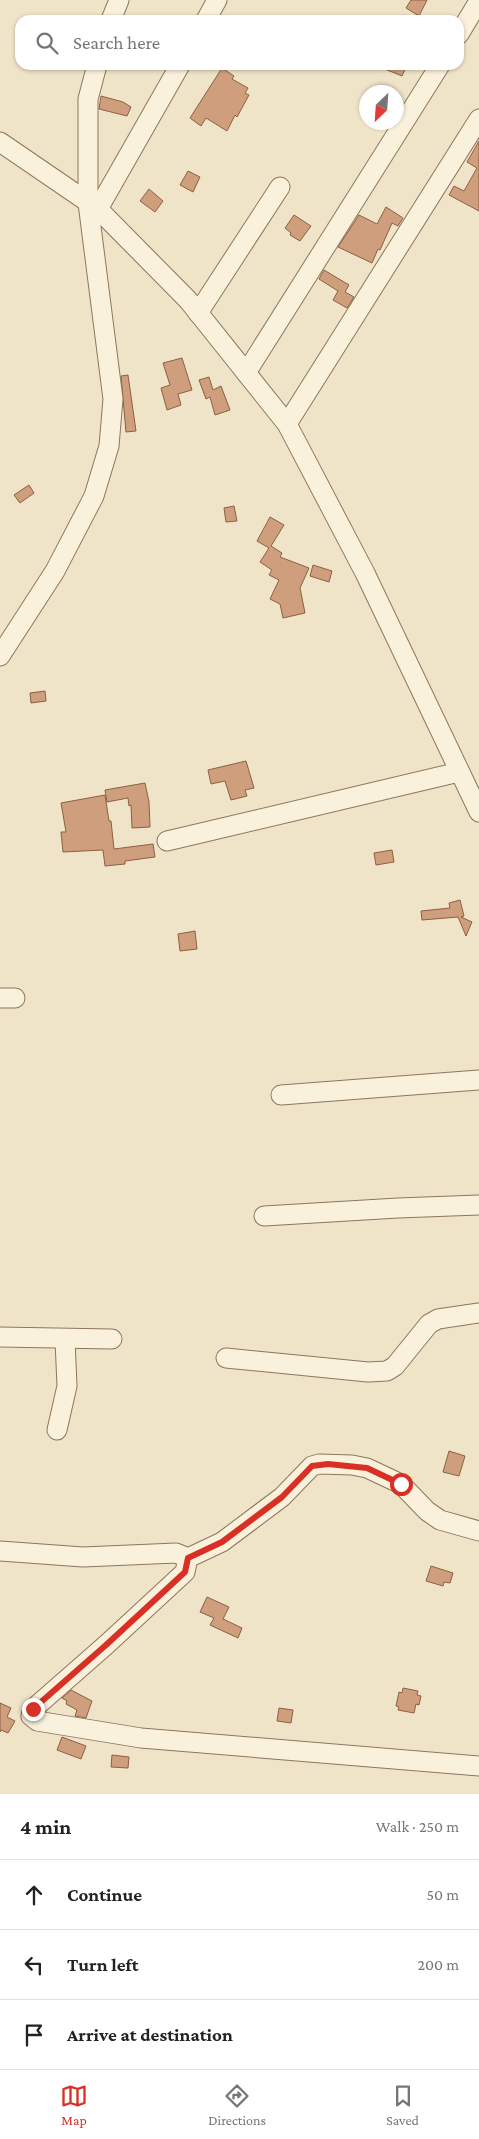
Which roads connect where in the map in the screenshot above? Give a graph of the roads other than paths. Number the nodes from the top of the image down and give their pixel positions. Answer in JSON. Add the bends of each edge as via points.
{"nodes":[{"id":1,"x":119,"y":0,"type":"edge"},
{"id":2,"x":217,"y":0,"type":"edge"},
{"id":3,"x":479,"y":2,"type":"edge"},
{"id":4,"x":112,"y":15,"type":"edge"},
{"id":5,"x":209,"y":15,"type":"edge"},
{"id":6,"x":464,"y":26,"type":"edge"},
{"id":7,"x":97,"y":70,"type":"edge"},
{"id":8,"x":177,"y":70,"type":"edge"},
{"id":9,"x":437,"y":70,"type":"edge"},
{"id":10,"x":479,"y":119,"type":"edge"},
{"id":11,"x":0,"y":142,"type":"edge"},
{"id":12,"x":280,"y":187,"type":"dead end"},
{"id":13,"x":93,"y":206,"type":"junction"},
{"id":14,"x":198,"y":313,"type":"junction"},
{"id":15,"x":246,"y":373,"type":"junction"},
{"id":16,"x":287,"y":424,"type":"junction"},
{"id":17,"x":0,"y":656,"type":"edge"},
{"id":18,"x":459,"y":772,"type":"junction"},
{"id":19,"x":479,"y":812,"type":"edge"},
{"id":20,"x":167,"y":841,"type":"dead end"},
{"id":21,"x":479,"y":1080,"type":"edge"},
{"id":22,"x":281,"y":1095,"type":"dead end"},
{"id":23,"x":479,"y":1206,"type":"edge"},
{"id":24,"x":264,"y":1216,"type":"dead end"},
{"id":25,"x":479,"y":1313,"type":"edge"},
{"id":26,"x":112,"y":1339,"type":"dead end"},
{"id":27,"x":65,"y":1340,"type":"junction"},
{"id":28,"x":1,"y":1342,"type":"edge"},
{"id":29,"x":226,"y":1358,"type":"dead end"},
{"id":30,"x":57,"y":1430,"type":"dead end"},
{"id":31,"x":479,"y":1531,"type":"edge"},
{"id":32,"x":0,"y":1550,"type":"edge"},
{"id":33,"x":188,"y":1558,"type":"junction"},
{"id":34,"x":479,"y":1766,"type":"edge"}],
"edges":[{"from":1,"to":4,"type":"street"},
{"from":2,"to":5,"type":"street"},
{"from":3,"to":6,"type":"street"},
{"from":7,"to":13,"type":"street","via":[[88,99]]},
{"from":8,"to":13,"type":"street"},
{"from":9,"to":15,"type":"street"},
{"from":10,"to":16,"type":"street"},
{"from":11,"to":13,"type":"street"},
{"from":12,"to":14,"type":"street"},
{"from":13,"to":14,"type":"street"},
{"from":13,"to":17,"type":"street","via":[[113,399],[109,446],[94,496],[55,571]]},
{"from":14,"to":15,"type":"street"},
{"from":15,"to":16,"type":"street"},
{"from":16,"to":18,"type":"street","via":[[365,573]]},
{"from":18,"to":19,"type":"street"},
{"from":18,"to":20,"type":"street"},
{"from":21,"to":22,"type":"street"},
{"from":23,"to":24,"type":"street"},
{"from":25,"to":29,"type":"street","via":[[428,1324],[395,1366],[387,1371],[368,1372]]},
{"from":26,"to":27,"type":"street"},
{"from":27,"to":28,"type":"street"},
{"from":27,"to":30,"type":"street","via":[[67,1386]]},
{"from":31,"to":33,"type":"street","via":[[440,1520],[427,1512],[401,1484],[367,1468],[319,1464],[312,1466],[282,1497],[222,1542]]},
{"from":32,"to":33,"type":"street","via":[[83,1557],[176,1554]]},
{"from":33,"to":34,"type":"street","via":[[185,1572],[33,1709],[32,1718],[141,1738]]}]}
